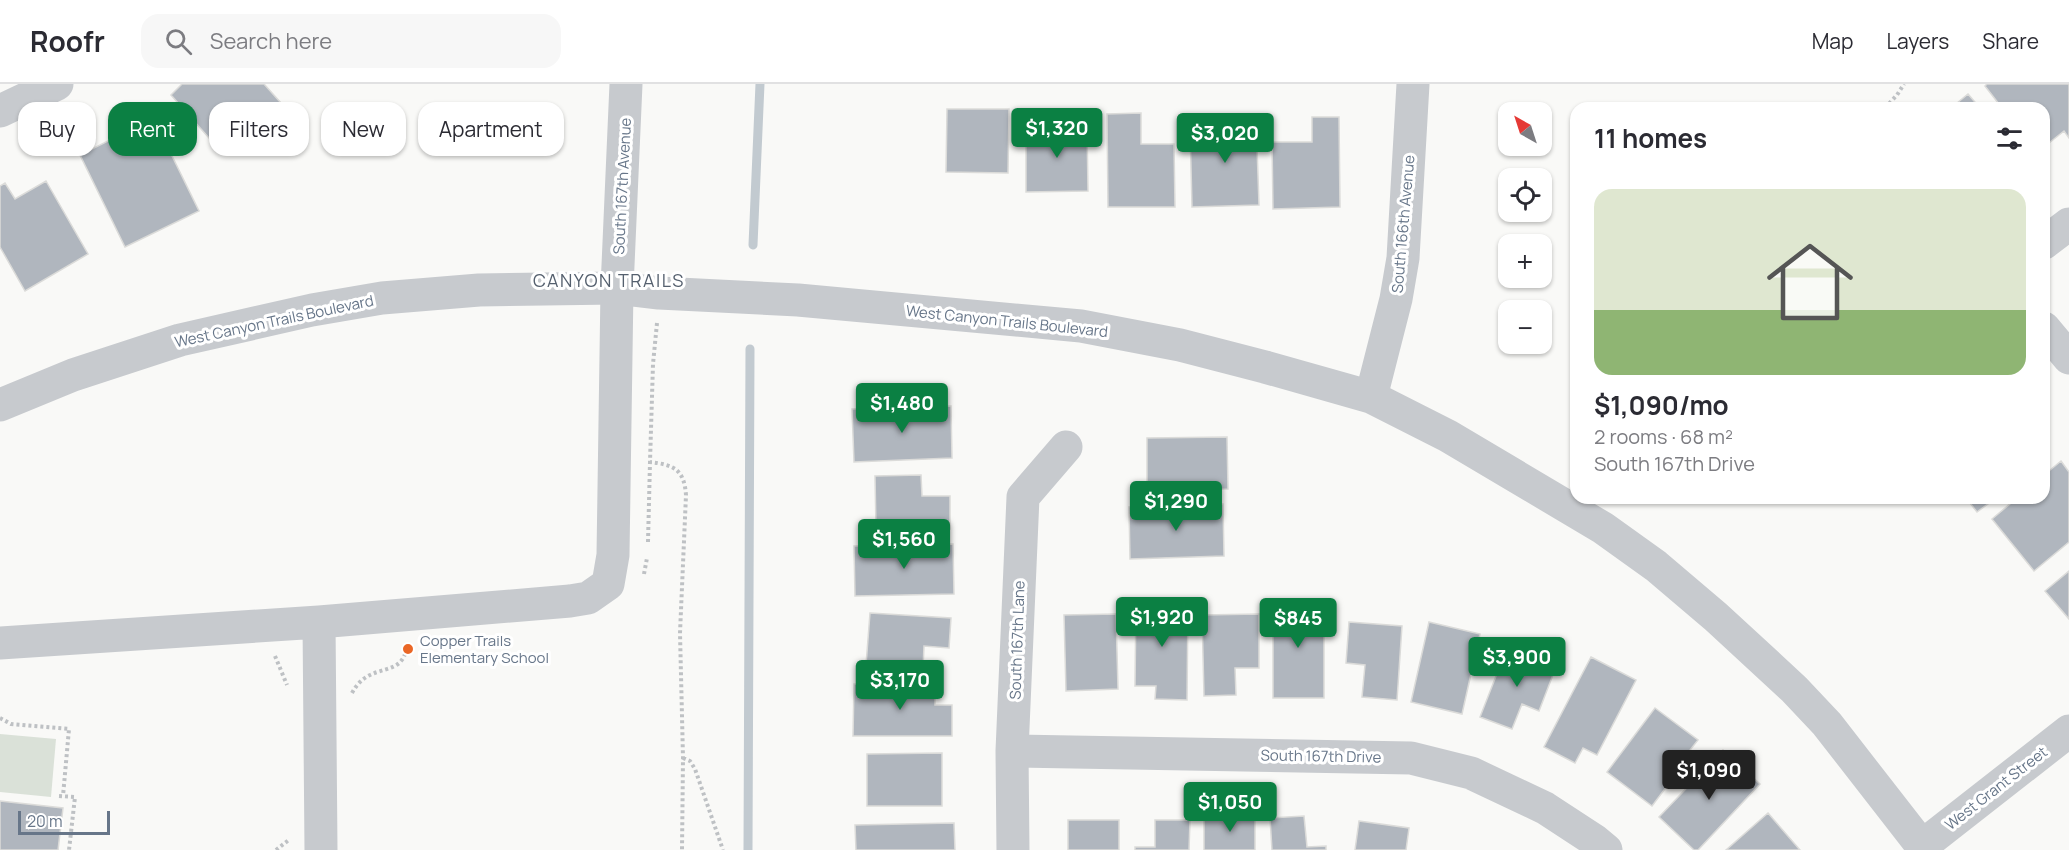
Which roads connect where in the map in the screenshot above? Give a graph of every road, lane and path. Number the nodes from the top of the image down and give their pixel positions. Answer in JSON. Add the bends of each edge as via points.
{"nodes":[{"id":1,"x":57,"y":84,"type":"edge"},
{"id":2,"x":626,"y":84,"type":"edge"},
{"id":3,"x":1413,"y":84,"type":"edge"},
{"id":4,"x":1904,"y":84,"type":"edge"},
{"id":5,"x":1891,"y":102,"type":"edge"},
{"id":6,"x":0,"y":111,"type":"edge"},
{"id":7,"x":2069,"y":224,"type":"edge"},
{"id":8,"x":2050,"y":238,"type":"edge"},
{"id":9,"x":617,"y":288,"type":"junction"},
{"id":10,"x":659,"y":292,"type":"junction"},
{"id":11,"x":2050,"y":335,"type":"edge"},
{"id":12,"x":2069,"y":358,"type":"edge"},
{"id":13,"x":1371,"y":397,"type":"junction"},
{"id":14,"x":0,"y":405,"type":"edge"},
{"id":15,"x":1066,"y":447,"type":"dead end"},
{"id":16,"x":319,"y":622,"type":"junction"},
{"id":17,"x":0,"y":643,"type":"edge"},
{"id":18,"x":0,"y":718,"type":"edge"},
{"id":19,"x":2069,"y":730,"type":"edge"},
{"id":20,"x":1012,"y":751,"type":"junction"},
{"id":21,"x":683,"y":758,"type":"junction"},
{"id":22,"x":1924,"y":848,"type":"edge"},
{"id":23,"x":69,"y":850,"type":"edge"},
{"id":24,"x":321,"y":850,"type":"edge"},
{"id":25,"x":682,"y":850,"type":"edge"},
{"id":26,"x":723,"y":850,"type":"edge"},
{"id":27,"x":1013,"y":850,"type":"edge"},
{"id":28,"x":1606,"y":850,"type":"edge"}],
"edges":[{"from":1,"to":6,"type":"street"},
{"from":2,"to":9,"type":"street","name":"South 167th Avenue"},
{"from":3,"to":13,"type":"street","name":"South 166th Avenue","via":[[1403,258]]},
{"from":4,"to":5,"type":"path"},
{"from":7,"to":8,"type":"street"},
{"from":9,"to":10,"type":"street","name":"West Canyon Trails Boulevard"},
{"from":9,"to":14,"type":"street","name":"West Canyon Trails Boulevard","via":[[479,290],[382,298],[312,310],[180,340],[73,375]]},
{"from":9,"to":16,"type":"street","name":"South 167th Avenue","via":[[613,555],[608,584],[588,598],[570,601]]},
{"from":10,"to":13,"type":"street","name":"West Canyon Trails Boulevard","via":[[809,301],[1082,326],[1180,345]]},
{"from":10,"to":21,"type":"path","via":[[650,462],[667,464],[678,471],[685,483]]},
{"from":11,"to":12,"type":"street"},
{"from":13,"to":22,"type":"street","name":"West Canyon Trails Boulevard","via":[[1508,471],[1603,528],[1656,566],[1801,696]]},
{"from":15,"to":20,"type":"street","name":"South 167th Lane","via":[[1023,497]]},
{"from":16,"to":17,"type":"street"},
{"from":16,"to":24,"type":"street"},
{"from":18,"to":23,"type":"path","via":[[11,724],[69,729],[61,796],[75,797]]},
{"from":19,"to":22,"type":"street","name":"West Grant Street"},
{"from":20,"to":27,"type":"street","name":"South 167th Lane"},
{"from":20,"to":28,"type":"street","name":"South 167th Drive","via":[[1411,758],[1470,773],[1545,808]]},
{"from":21,"to":25,"type":"path"},
{"from":21,"to":26,"type":"path","via":[[695,769]]}]}
